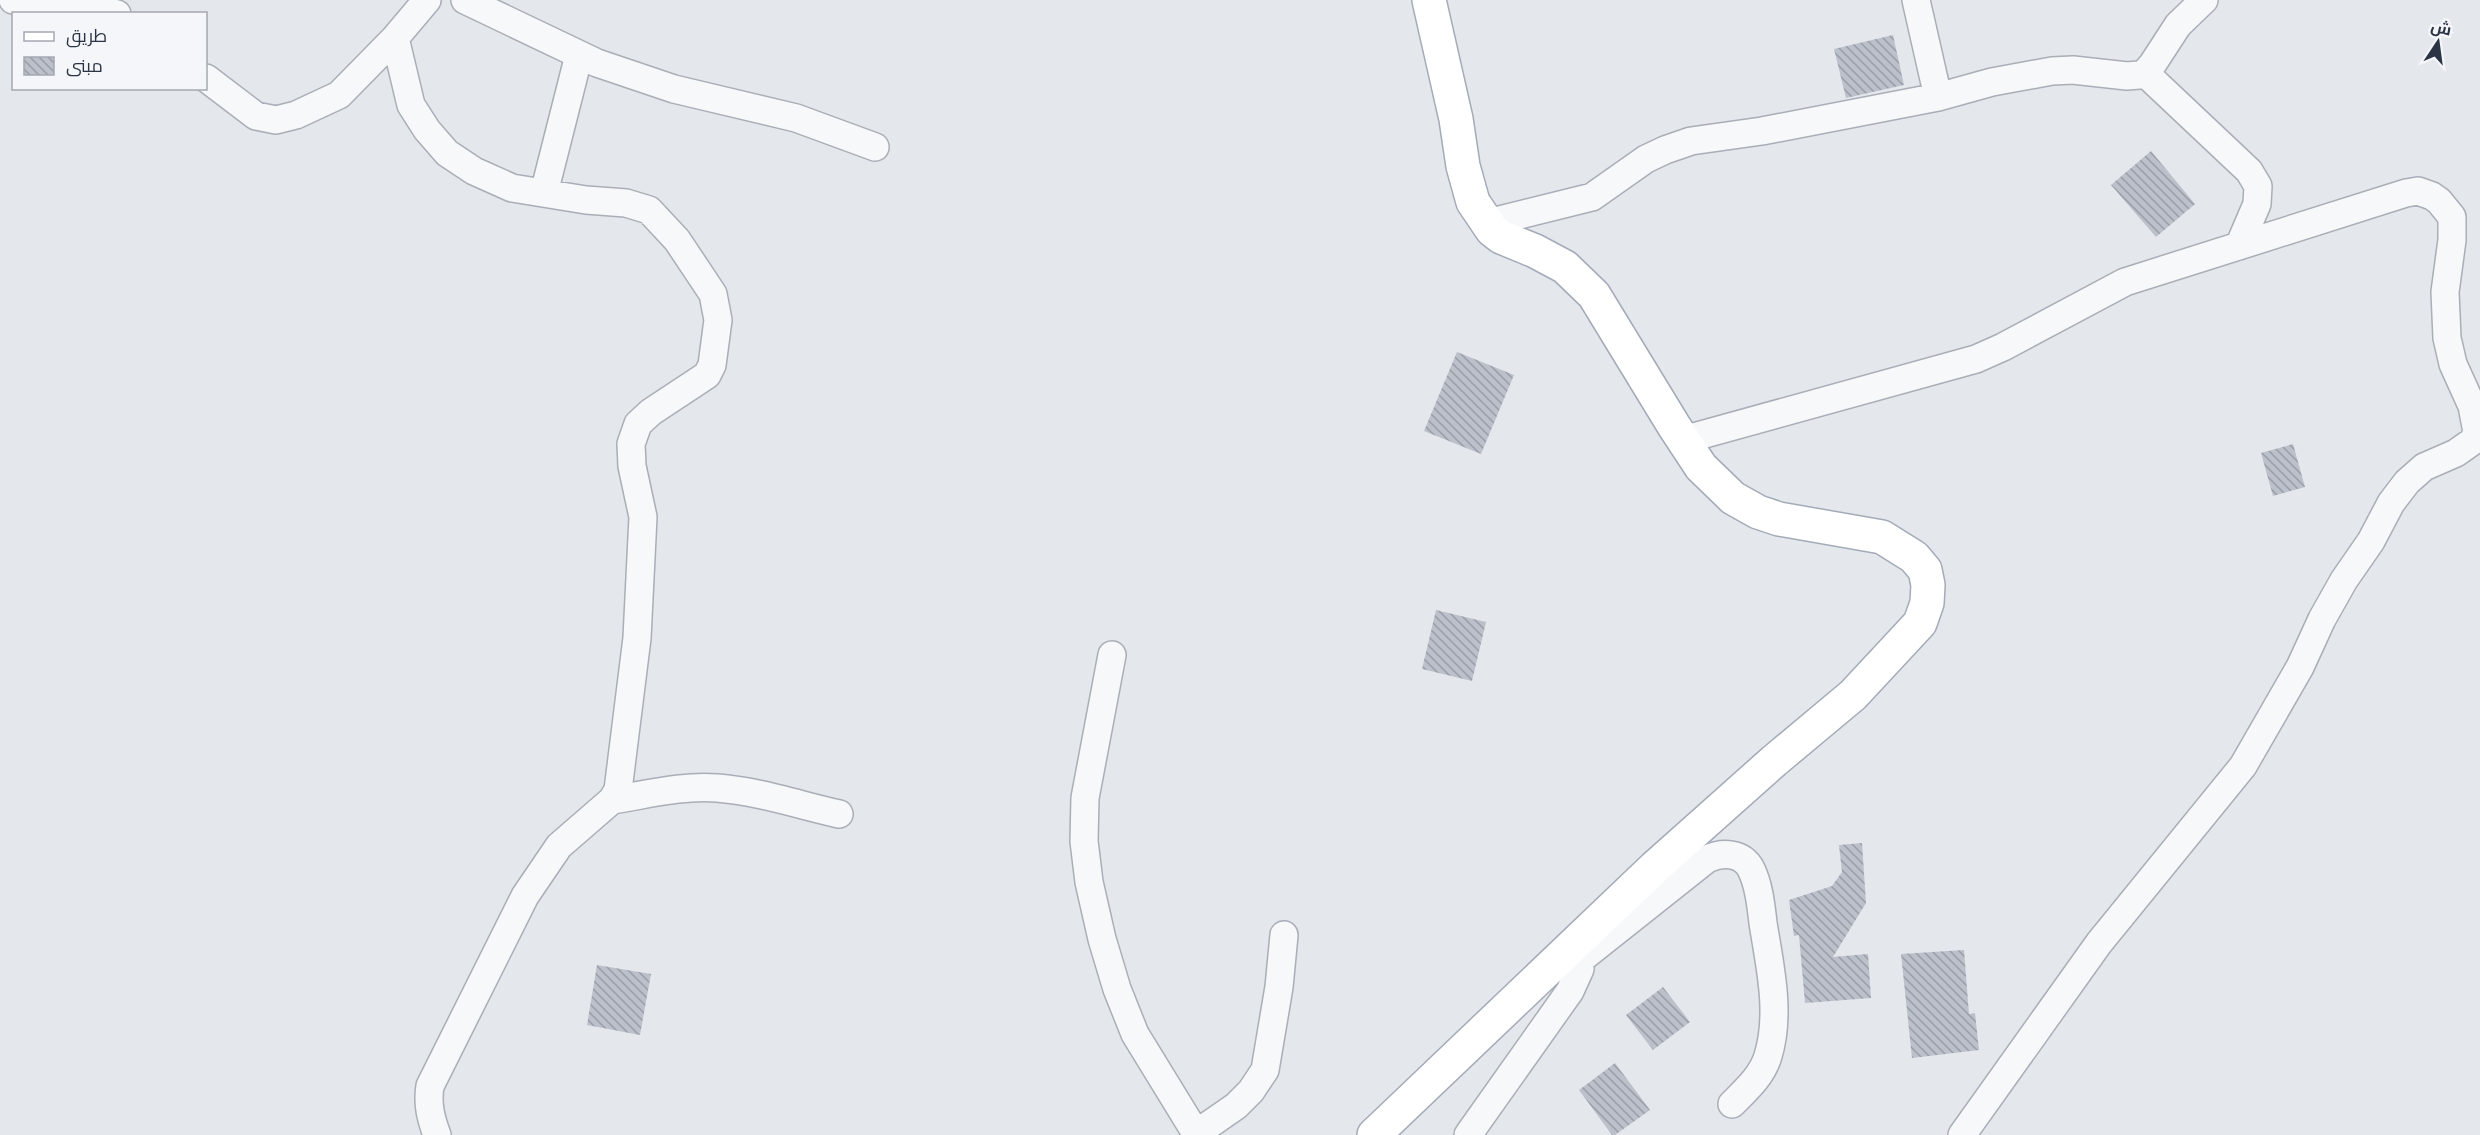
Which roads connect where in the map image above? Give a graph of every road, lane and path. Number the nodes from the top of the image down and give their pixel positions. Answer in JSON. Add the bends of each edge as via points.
{"nodes":[{"id":1,"x":13,"y":0,"type":"edge"},
{"id":2,"x":427,"y":0,"type":"edge"},
{"id":3,"x":465,"y":0,"type":"edge"},
{"id":4,"x":1429,"y":0,"type":"edge"},
{"id":5,"x":1916,"y":0,"type":"edge"},
{"id":6,"x":2204,"y":0,"type":"edge"},
{"id":7,"x":110,"y":12,"type":"edge"},
{"id":8,"x":395,"y":38,"type":"junction"},
{"id":9,"x":579,"y":55,"type":"junction"},
{"id":10,"x":2145,"y":73,"type":"junction"},
{"id":11,"x":207,"y":79,"type":"edge"},
{"id":12,"x":1938,"y":97,"type":"junction"},
{"id":13,"x":875,"y":147,"type":"dead end"},
{"id":14,"x":544,"y":193,"type":"junction"},
{"id":15,"x":1487,"y":223,"type":"junction"},
{"id":16,"x":2239,"y":246,"type":"junction"},
{"id":17,"x":1683,"y":440,"type":"junction"},
{"id":18,"x":1112,"y":655,"type":"dead end"},
{"id":19,"x":612,"y":800,"type":"junction"},
{"id":20,"x":839,"y":814,"type":"dead end"},
{"id":21,"x":1284,"y":934,"type":"dead end"},
{"id":22,"x":1581,"y":949,"type":"junction"},
{"id":23,"x":1732,"y":1104,"type":"dead end"},
{"id":24,"x":1197,"y":1134,"type":"edge"},
{"id":25,"x":437,"y":1135,"type":"edge"},
{"id":26,"x":1374,"y":1135,"type":"edge"},
{"id":27,"x":1468,"y":1135,"type":"edge"},
{"id":28,"x":1962,"y":1135,"type":"edge"}],
"edges":[{"from":1,"to":7,"type":"street"},
{"from":2,"to":8,"type":"street"},
{"from":3,"to":9,"type":"street"},
{"from":4,"to":15,"type":"main road","via":[[1463,166],[1473,202]]},
{"from":5,"to":12,"type":"street"},
{"from":6,"to":10,"type":"street","via":[[2178,25]]},
{"from":8,"to":11,"type":"street","via":[[339,95],[296,116],[276,120],[256,116]]},
{"from":8,"to":14,"type":"street","via":[[411,105],[447,153],[474,171],[512,188]]},
{"from":9,"to":13,"type":"street","via":[[674,89],[796,118]]},
{"from":9,"to":14,"type":"street"},
{"from":10,"to":12,"type":"street","via":[[2127,76],[2052,71]]},
{"from":10,"to":16,"type":"street","via":[[2257,182],[2257,204]]},
{"from":12,"to":15,"type":"street","via":[[1691,141],[1646,159],[1592,197]]},
{"from":14,"to":19,"type":"street","via":[[626,203],[648,210],[678,240],[714,294],[718,320],[707,375],[651,412],[638,424],[631,444],[643,517],[637,638],[620,778]]},
{"from":15,"to":17,"type":"main road","via":[[1501,237],[1565,267],[1594,295]]},
{"from":16,"to":17,"type":"street","via":[[2125,282],[1976,359]]},
{"from":16,"to":28,"type":"street","via":[[2406,193],[2424,192],[2439,201],[2451,217],[2452,226],[2445,292],[2447,338],[2453,364],[2472,406],[2477,432],[2466,447],[2424,467],[2391,503],[2322,619],[2300,667],[2243,766],[2098,943]]},
{"from":17,"to":22,"type":"main road","via":[[1701,466],[1733,498],[1758,512],[1882,537],[1914,556],[1925,570],[1927,603],[1920,623],[1853,695],[1655,867]]},
{"from":18,"to":24,"type":"street","via":[[1084,798],[1089,882],[1105,949],[1135,1034]]},
{"from":19,"to":20,"type":"street","via":[[716,788]]},
{"from":19,"to":25,"type":"street","via":[[559,846],[525,896],[430,1086],[428,1099]]},
{"from":21,"to":24,"type":"street","via":[[1265,1070],[1236,1106]]},
{"from":22,"to":23,"type":"street","via":[[1707,859],[1729,854],[1751,868],[1771,971],[1774,1024],[1762,1069]]},
{"from":22,"to":26,"type":"main road"},
{"from":22,"to":27,"type":"street","via":[[1577,978],[1570,991]]}]}
